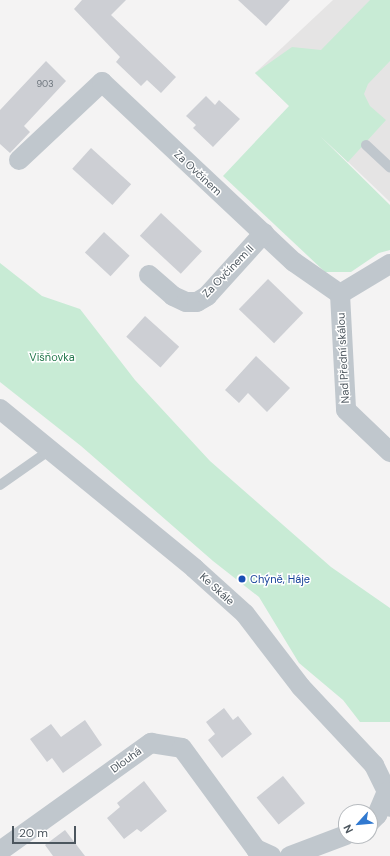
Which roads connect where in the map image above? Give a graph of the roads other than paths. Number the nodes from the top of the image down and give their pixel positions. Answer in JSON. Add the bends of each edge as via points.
{"nodes":[{"id":1,"x":366,"y":145,"type":"dead end"},
{"id":2,"x":19,"y":160,"type":"dead end"},
{"id":3,"x":390,"y":167,"type":"edge"},
{"id":4,"x":264,"y":233,"type":"junction"},
{"id":5,"x":390,"y":264,"type":"edge"},
{"id":6,"x":149,"y":275,"type":"dead end"},
{"id":7,"x":340,"y":294,"type":"junction"},
{"id":8,"x":0,"y":409,"type":"edge"},
{"id":9,"x":50,"y":450,"type":"junction"},
{"id":10,"x":390,"y":452,"type":"edge"},
{"id":11,"x":0,"y":485,"type":"edge"},
{"id":12,"x":389,"y":797,"type":"edge"},
{"id":13,"x":378,"y":814,"type":"edge"},
{"id":14,"x":338,"y":838,"type":"edge"},
{"id":15,"x":0,"y":851,"type":"edge"},
{"id":16,"x":271,"y":856,"type":"edge"},
{"id":17,"x":290,"y":856,"type":"edge"}],
"edges":[{"from":1,"to":3,"type":"lane"},
{"from":2,"to":4,"type":"street","name":"Za Ovčínem","via":[[102,82]]},
{"from":4,"to":6,"type":"street","name":"Za Ovčínem II","via":[[207,296],[197,302],[186,302],[174,296]]},
{"from":4,"to":7,"type":"street","name":"Za Ovčínem","via":[[294,262]]},
{"from":5,"to":7,"type":"street"},
{"from":7,"to":10,"type":"street","name":"Nad Přední skálou","via":[[346,410]]},
{"from":8,"to":9,"type":"street","name":"Ke Skále"},
{"from":9,"to":11,"type":"lane"},
{"from":9,"to":12,"type":"street","name":"Ke Skále","via":[[194,568],[245,614],[301,687],[374,765]]},
{"from":12,"to":13,"type":"street"},
{"from":14,"to":17,"type":"street"},
{"from":15,"to":16,"type":"street","name":"Dlouhá","via":[[151,743],[182,748],[256,849]]}]}
